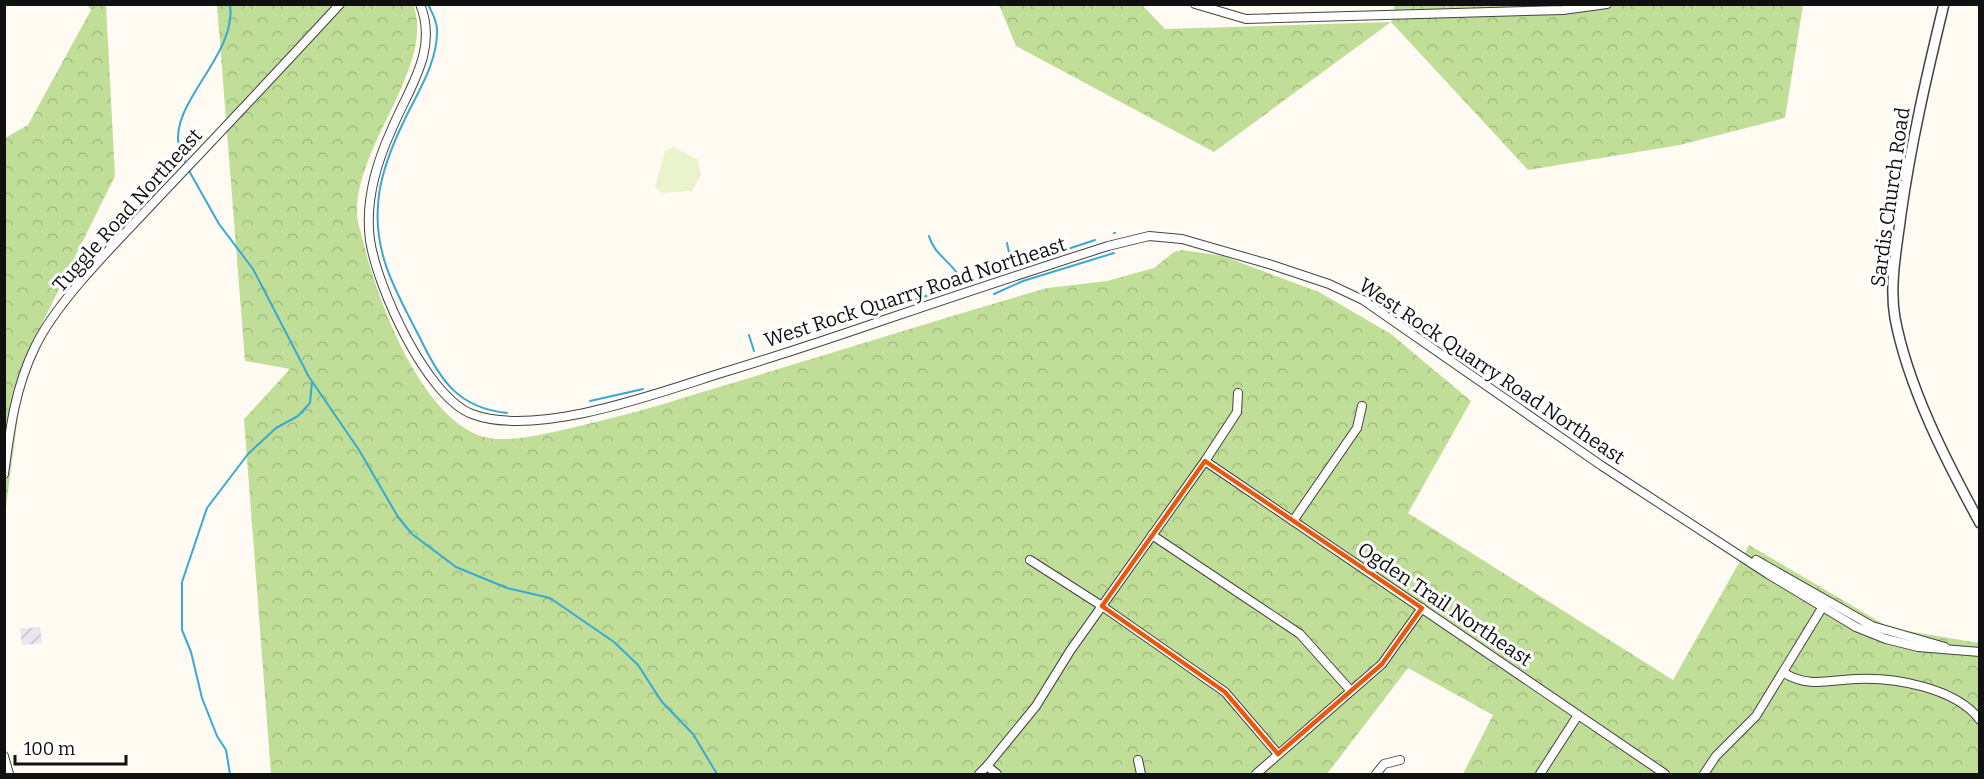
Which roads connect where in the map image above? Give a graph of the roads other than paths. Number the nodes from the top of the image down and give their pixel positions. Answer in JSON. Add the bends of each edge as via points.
{"nodes":[{"id":1,"x":340,"y":4,"type":"edge"},
{"id":2,"x":420,"y":4,"type":"edge"},
{"id":3,"x":1195,"y":4,"type":"edge"},
{"id":4,"x":1607,"y":4,"type":"edge"},
{"id":5,"x":1944,"y":4,"type":"edge"},
{"id":6,"x":1426,"y":9,"type":"edge"},
{"id":7,"x":1238,"y":393,"type":"dead end"},
{"id":8,"x":1362,"y":406,"type":"dead end"},
{"id":9,"x":1205,"y":461,"type":"junction"},
{"id":10,"x":4,"y":474,"type":"edge"},
{"id":11,"x":1293,"y":521,"type":"junction"},
{"id":12,"x":1980,"y":523,"type":"edge"},
{"id":13,"x":1152,"y":535,"type":"junction"},
{"id":14,"x":1030,"y":560,"type":"dead end"},
{"id":15,"x":1825,"y":604,"type":"junction"},
{"id":16,"x":1102,"y":606,"type":"junction"},
{"id":17,"x":1422,"y":608,"type":"junction"},
{"id":18,"x":1980,"y":652,"type":"edge"},
{"id":19,"x":1784,"y":673,"type":"junction"},
{"id":20,"x":1350,"y":691,"type":"junction"},
{"id":21,"x":1578,"y":715,"type":"junction"},
{"id":22,"x":1980,"y":720,"type":"edge"},
{"id":23,"x":1278,"y":754,"type":"junction"},
{"id":24,"x":4,"y":756,"type":"edge"},
{"id":25,"x":1138,"y":760,"type":"dead end"},
{"id":26,"x":1400,"y":760,"type":"dead end"},
{"id":27,"x":987,"y":766,"type":"junction"},
{"id":28,"x":9,"y":774,"type":"edge"},
{"id":29,"x":979,"y":774,"type":"edge"},
{"id":30,"x":997,"y":774,"type":"edge"},
{"id":31,"x":1141,"y":774,"type":"edge"},
{"id":32,"x":1256,"y":774,"type":"edge"},
{"id":33,"x":1376,"y":774,"type":"edge"},
{"id":34,"x":1540,"y":774,"type":"edge"},
{"id":35,"x":1665,"y":774,"type":"edge"},
{"id":36,"x":1704,"y":774,"type":"edge"}],
"edges":[{"from":1,"to":10,"type":"street","name":"Tuggle Road Northeast","via":[[133,225],[54,316],[22,374],[12,410]]},
{"from":2,"to":15,"type":"street","name":"West Rock Quarry Road Northeast","via":[[427,30],[426,51],[377,169],[370,205],[370,238],[380,278],[426,373],[447,398],[472,414],[496,420],[530,420],[642,398],[1108,246],[1141,237],[1169,237],[1272,265],[1363,300],[1522,412],[1740,554]]},
{"from":3,"to":6,"type":"street","via":[[1246,19]]},
{"from":4,"to":6,"type":"street","via":[[1563,10]]},
{"from":5,"to":12,"type":"street","name":"Sardis Church Road","via":[[1906,182],[1893,287],[1895,316],[1907,367]]},
{"from":7,"to":9,"type":"street","via":[[1236,412]]},
{"from":8,"to":11,"type":"street","via":[[1357,428]]},
{"from":9,"to":11,"type":"street","name":"Ogden Trail Northeast"},
{"from":9,"to":13,"type":"street"},
{"from":11,"to":17,"type":"street","name":"Ogden Trail Northeast"},
{"from":13,"to":16,"type":"street"},
{"from":13,"to":20,"type":"street","via":[[1300,634]]},
{"from":14,"to":16,"type":"street"},
{"from":15,"to":18,"type":"street","name":"West Rock Quarry Road Northeast","via":[[1856,627],[1886,639],[1928,649]]},
{"from":15,"to":19,"type":"street"},
{"from":16,"to":23,"type":"street","via":[[1224,692]]},
{"from":16,"to":27,"type":"street","via":[[1035,706]]},
{"from":17,"to":20,"type":"street","via":[[1382,664]]},
{"from":17,"to":21,"type":"street","name":"Ogden Trail Northeast"},
{"from":19,"to":22,"type":"street","via":[[1808,683],[1872,678],[1949,694],[1971,708]]},
{"from":19,"to":36,"type":"street","via":[[1756,716],[1716,756]]},
{"from":20,"to":23,"type":"street"},
{"from":21,"to":34,"type":"street"},
{"from":21,"to":35,"type":"street","name":"Ogden Trail Northeast"},
{"from":23,"to":32,"type":"street"},
{"from":24,"to":28,"type":"street"},
{"from":25,"to":31,"type":"street"},
{"from":26,"to":33,"type":"street","via":[[1384,764]]},
{"from":27,"to":29,"type":"street"},
{"from":27,"to":30,"type":"street"}]}
